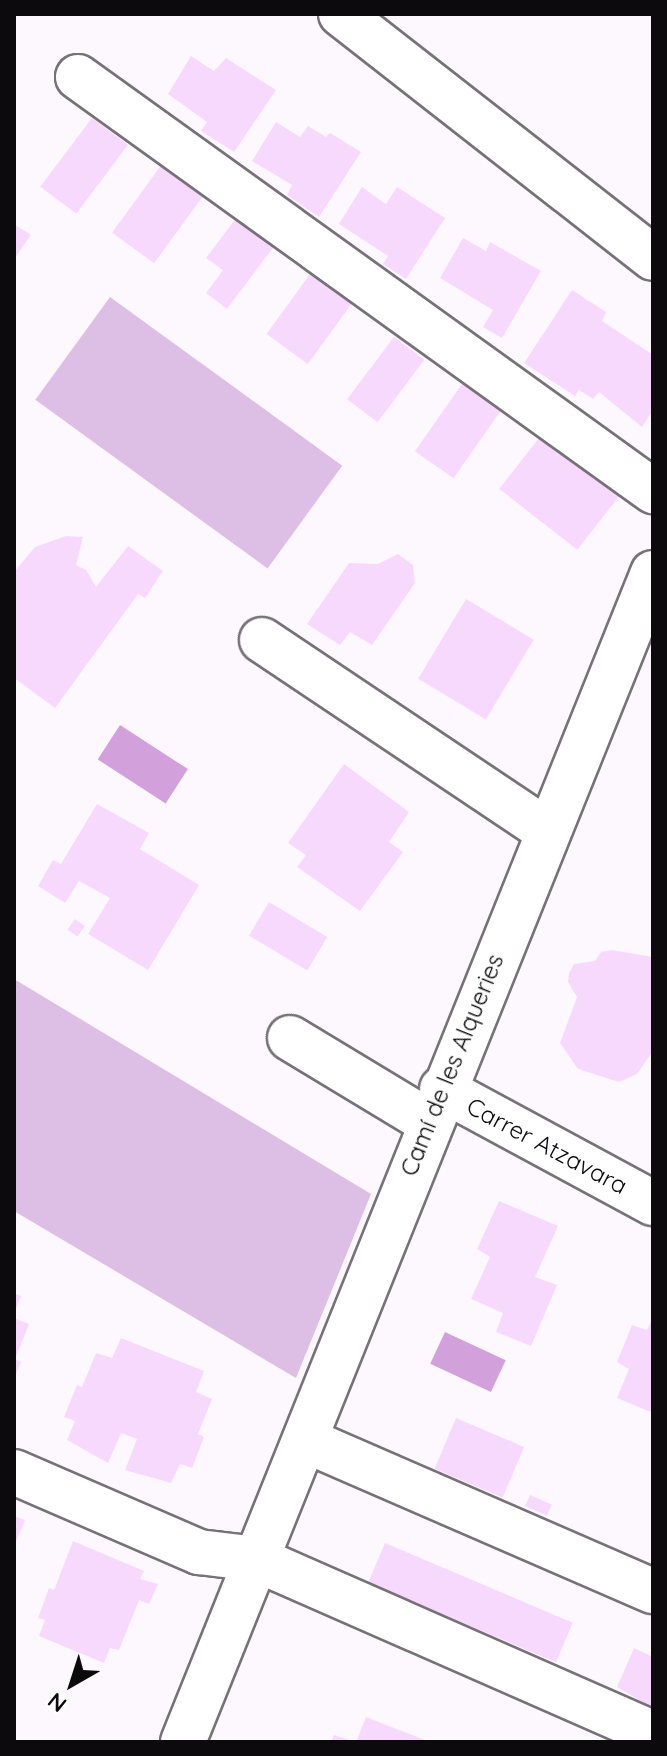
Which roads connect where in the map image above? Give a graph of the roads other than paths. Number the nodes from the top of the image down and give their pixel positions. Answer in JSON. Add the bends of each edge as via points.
{"nodes":[{"id":1,"x":341,"y":14,"type":"edge"},
{"id":2,"x":78,"y":77,"type":"dead end"},
{"id":3,"x":653,"y":258,"type":"edge"},
{"id":4,"x":653,"y":491,"type":"edge"},
{"id":5,"x":653,"y":573,"type":"edge"},
{"id":6,"x":643,"y":624,"type":"edge"},
{"id":7,"x":262,"y":640,"type":"dead end"},
{"id":8,"x":546,"y":830,"type":"junction"},
{"id":9,"x":290,"y":1038,"type":"dead end"},
{"id":10,"x":436,"y":1105,"type":"junction"},
{"id":11,"x":653,"y":1203,"type":"edge"},
{"id":12,"x":305,"y":1440,"type":"junction"},
{"id":13,"x":14,"y":1472,"type":"edge"},
{"id":14,"x":256,"y":1559,"type":"junction"},
{"id":15,"x":653,"y":1591,"type":"edge"},
{"id":16,"x":653,"y":1733,"type":"edge"},
{"id":17,"x":183,"y":1742,"type":"edge"}],
"edges":[{"from":1,"to":3,"type":"street"},
{"from":2,"to":4,"type":"street"},
{"from":5,"to":6,"type":"street","name":"Camí de les Alqueries"},
{"from":6,"to":8,"type":"street","name":"Camí de les Alqueries"},
{"from":7,"to":8,"type":"street"},
{"from":8,"to":10,"type":"street","name":"Camí de les Alqueries"},
{"from":9,"to":10,"type":"street","name":"Carrer Atzavara"},
{"from":10,"to":11,"type":"street","name":"Carrer Atzavara"},
{"from":10,"to":12,"type":"street","name":"Camí de les Alqueries"},
{"from":12,"to":14,"type":"street","name":"Camí de les Alqueries"},
{"from":12,"to":15,"type":"street"},
{"from":13,"to":14,"type":"street","via":[[199,1552]]},
{"from":14,"to":16,"type":"street"},
{"from":14,"to":17,"type":"street","name":"Camí de les Alqueries"}]}
